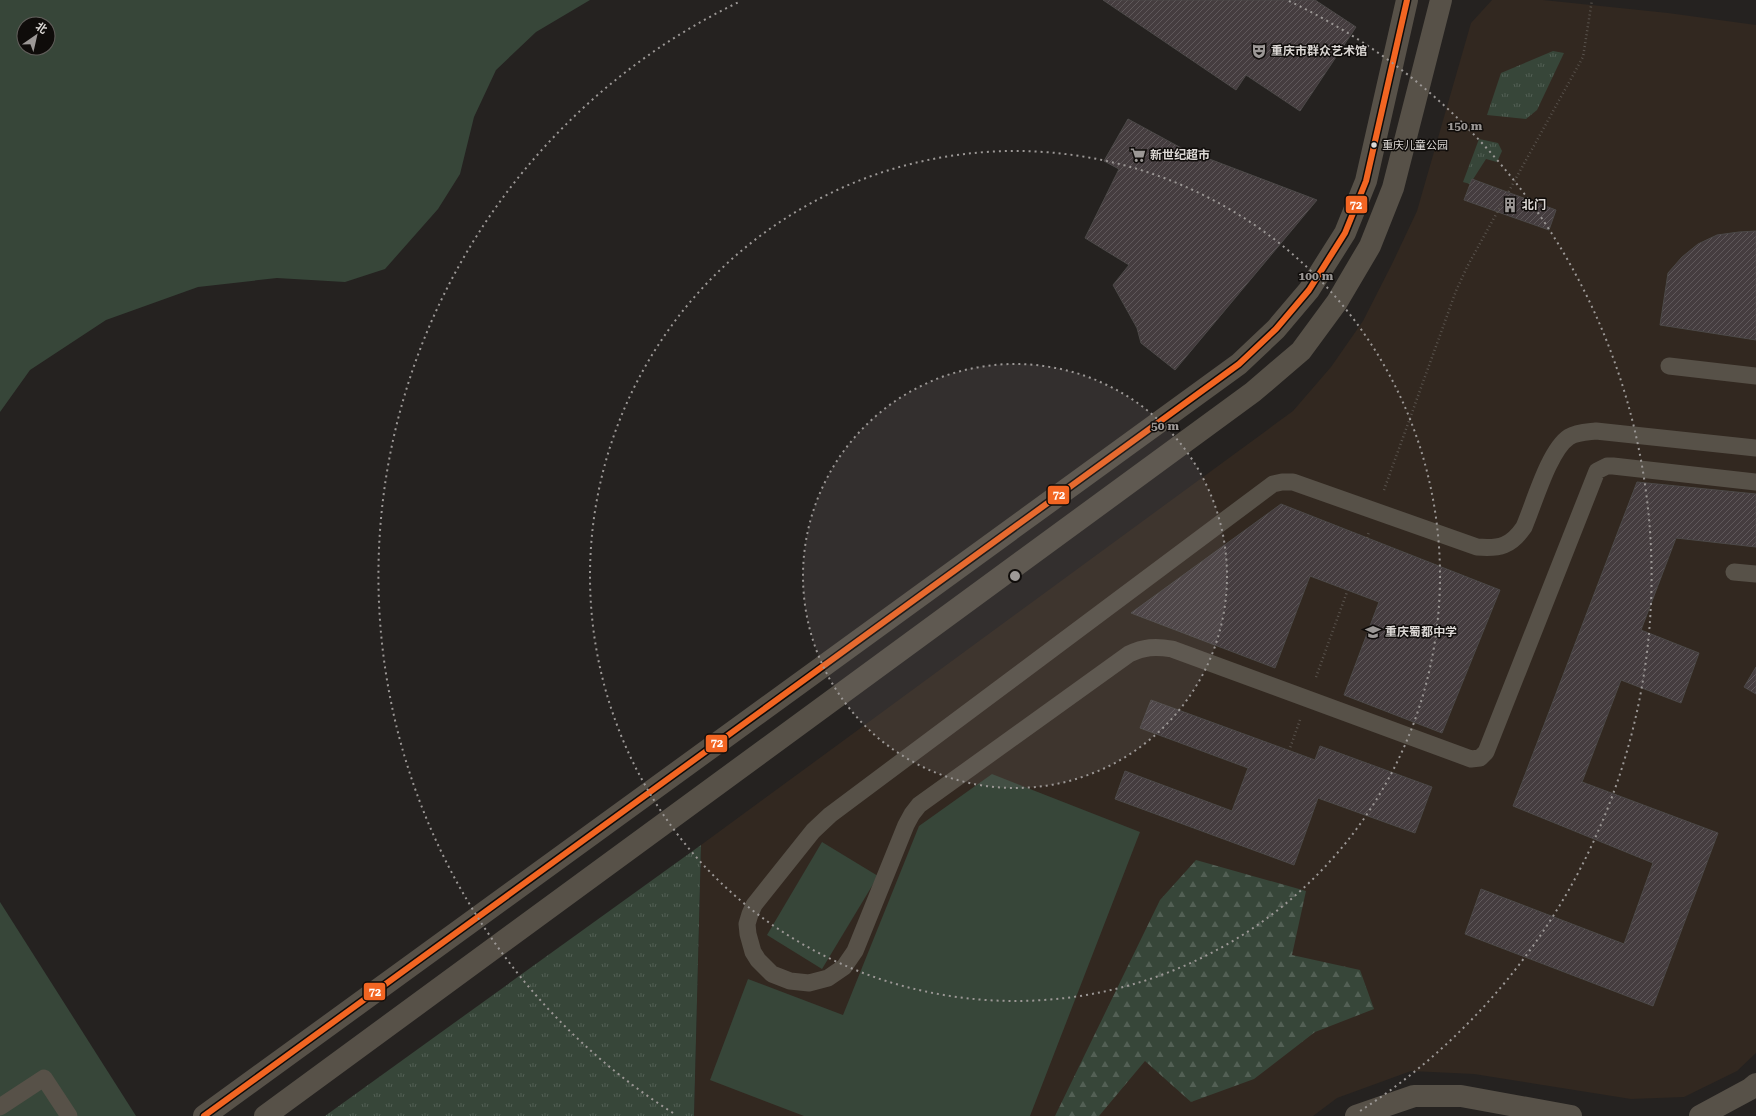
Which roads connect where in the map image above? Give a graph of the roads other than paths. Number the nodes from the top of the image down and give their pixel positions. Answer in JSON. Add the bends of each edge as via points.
{"nodes":[{"id":1,"x":1407,"y":0,"type":"edge"},
{"id":2,"x":1441,"y":0,"type":"edge"},
{"id":3,"x":1670,"y":366,"type":"dead end"},
{"id":4,"x":1756,"y":376,"type":"edge"},
{"id":5,"x":1756,"y":448,"type":"edge"},
{"id":6,"x":1756,"y":482,"type":"edge"},
{"id":7,"x":1734,"y":572,"type":"dead end"},
{"id":8,"x":1756,"y":574,"type":"edge"},
{"id":9,"x":1756,"y":1084,"type":"edge"},
{"id":10,"x":0,"y":1107,"type":"edge"},
{"id":11,"x":69,"y":1116,"type":"edge"},
{"id":12,"x":204,"y":1116,"type":"edge"},
{"id":13,"x":265,"y":1116,"type":"edge"},
{"id":14,"x":1356,"y":1116,"type":"edge"},
{"id":15,"x":1571,"y":1116,"type":"edge"},
{"id":16,"x":1700,"y":1116,"type":"edge"}],
"edges":[{"from":1,"to":12,"type":"street","via":[[1364,187],[1345,233],[1309,290],[1276,329],[1239,364]]},
{"from":2,"to":13,"type":"street","via":[[1393,188],[1382,217],[1370,246],[1337,302],[1301,350],[1253,392]]},
{"from":3,"to":4,"type":"lane"},
{"from":5,"to":6,"type":"lane","via":[[1596,431],[1570,436],[1560,445],[1552,458],[1524,527],[1517,537],[1493,549],[1477,548],[1292,482],[1272,484],[825,819],[754,905],[747,924],[753,952],[772,974],[790,982],[819,981],[844,967],[855,951],[912,814],[1139,649],[1172,649],[1471,759],[1480,758],[1486,752],[1597,471],[1613,466]]},
{"from":7,"to":8,"type":"lane"},
{"from":9,"to":16,"type":"street"},
{"from":10,"to":11,"type":"lane","via":[[44,1078]]},
{"from":14,"to":15,"type":"street","via":[[1414,1096],[1461,1096]]}]}
